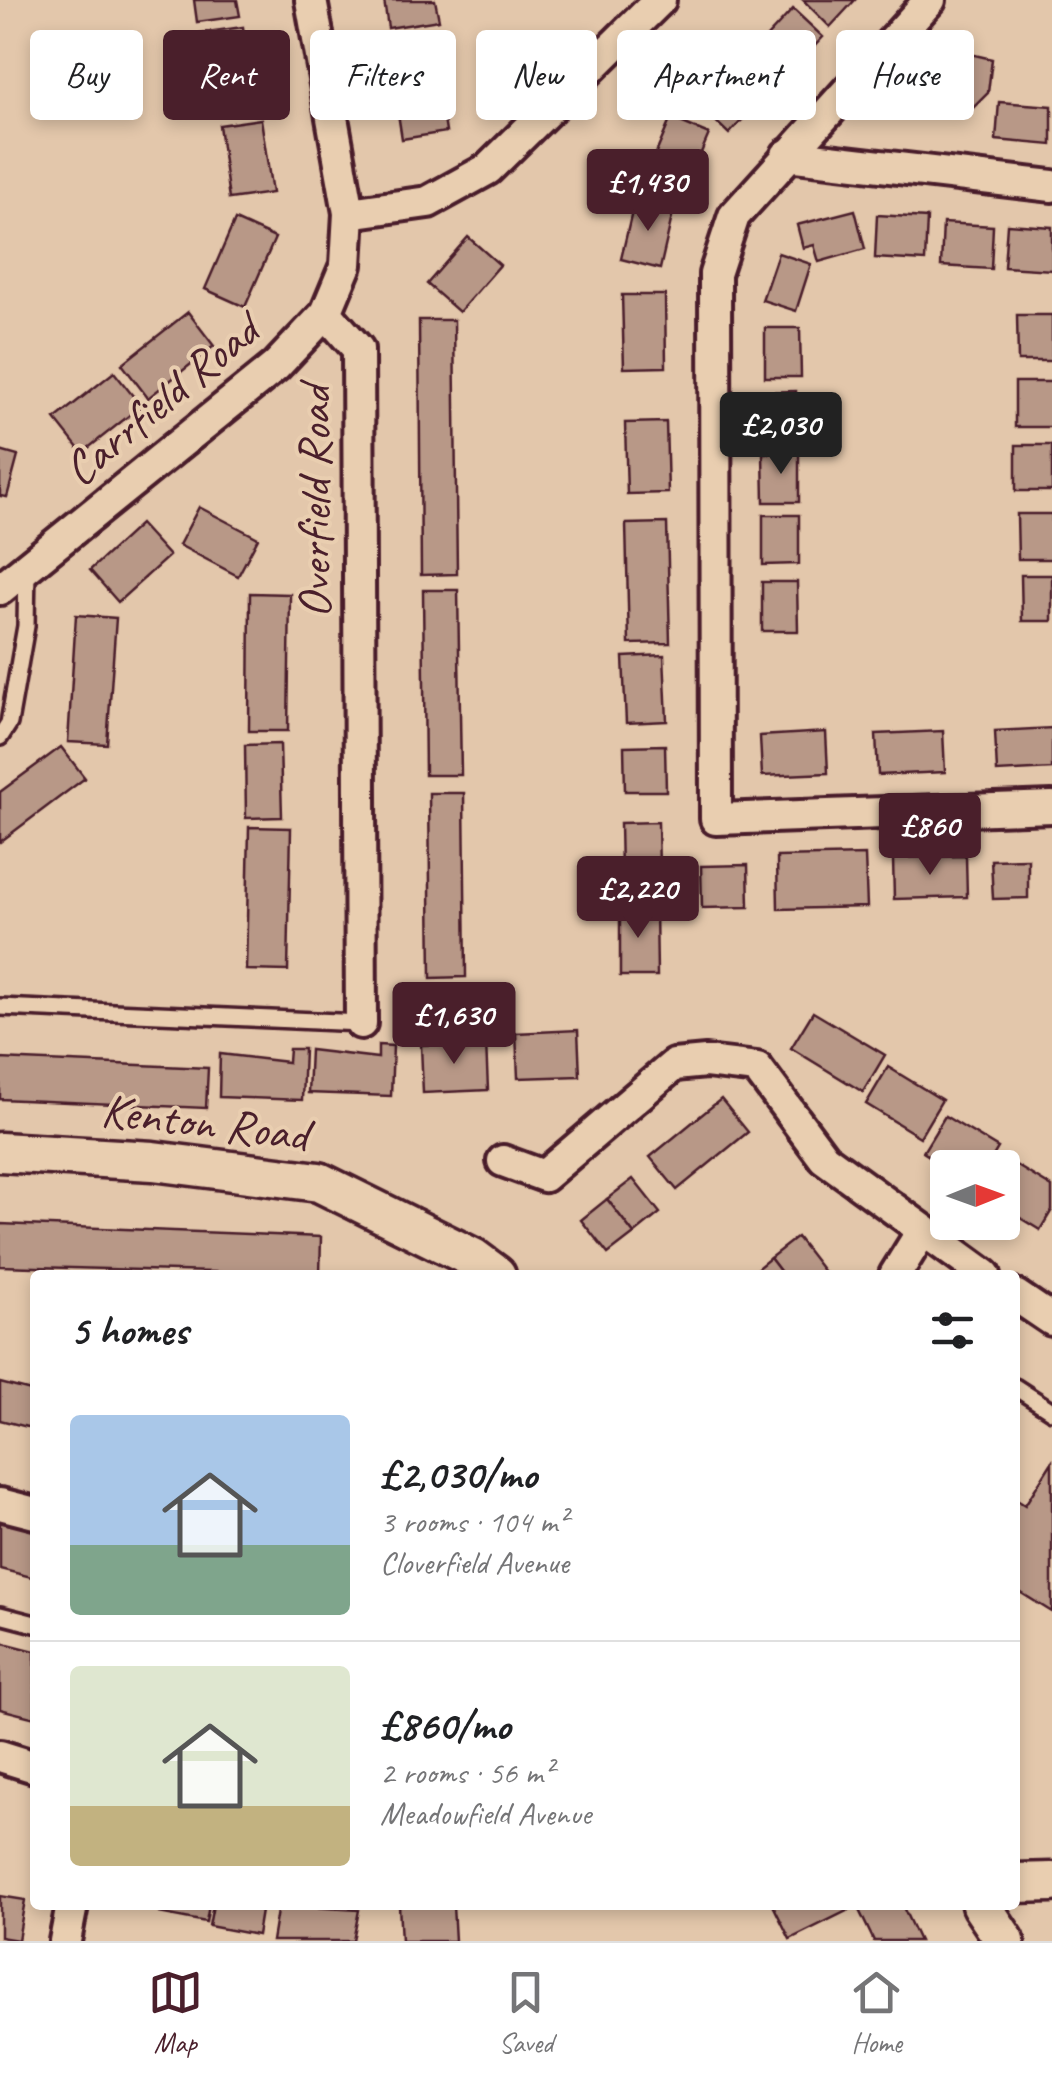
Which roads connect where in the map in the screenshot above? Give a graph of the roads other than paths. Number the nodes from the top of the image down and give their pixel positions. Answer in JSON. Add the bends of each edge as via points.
{"nodes":[{"id":1,"x":311,"y":0,"type":"edge"},
{"id":2,"x":660,"y":0,"type":"edge"},
{"id":3,"x":930,"y":0,"type":"edge"},
{"id":4,"x":787,"y":155,"type":"junction"},
{"id":5,"x":1052,"y":186,"type":"edge"},
{"id":6,"x":349,"y":214,"type":"junction"},
{"id":7,"x":326,"y":313,"type":"junction"},
{"id":8,"x":27,"y":567,"type":"junction"},
{"id":9,"x":0,"y":588,"type":"edge"},
{"id":10,"x":0,"y":736,"type":"edge"},
{"id":11,"x":1052,"y":807,"type":"edge"},
{"id":12,"x":0,"y":1007,"type":"edge"},
{"id":13,"x":361,"y":1023,"type":"joint"},
{"id":14,"x":0,"y":1152,"type":"edge"},
{"id":15,"x":503,"y":1160,"type":"dead end"},
{"id":16,"x":921,"y":1233,"type":"junction"},
{"id":17,"x":489,"y":1270,"type":"edge"},
{"id":18,"x":898,"y":1270,"type":"edge"},
{"id":19,"x":977,"y":1270,"type":"edge"},
{"id":20,"x":1020,"y":1298,"type":"edge"},
{"id":21,"x":1052,"y":1320,"type":"edge"},
{"id":22,"x":1020,"y":1391,"type":"edge"},
{"id":23,"x":1052,"y":1410,"type":"edge"},
{"id":24,"x":0,"y":1504,"type":"edge"},
{"id":25,"x":30,"y":1512,"type":"edge"},
{"id":26,"x":0,"y":1615,"type":"edge"},
{"id":27,"x":30,"y":1623,"type":"edge"},
{"id":28,"x":0,"y":1756,"type":"edge"},
{"id":29,"x":30,"y":1765,"type":"edge"},
{"id":30,"x":1052,"y":1882,"type":"edge"},
{"id":31,"x":1020,"y":1883,"type":"edge"},
{"id":32,"x":71,"y":1910,"type":"edge"},
{"id":33,"x":984,"y":1910,"type":"edge"},
{"id":34,"x":65,"y":1941,"type":"edge"},
{"id":35,"x":1005,"y":1941,"type":"edge"}],
"edges":[{"from":1,"to":6,"type":"street"},
{"from":2,"to":6,"type":"street","via":[[488,169],[428,202]]},
{"from":3,"to":4,"type":"street"},
{"from":4,"to":5,"type":"street"},
{"from":4,"to":11,"type":"street","via":[[734,216],[715,274],[716,820]]},
{"from":6,"to":7,"type":"street","via":[[346,265]]},
{"from":7,"to":8,"type":"street","name":"Carrfield Road","via":[[276,366]]},
{"from":7,"to":13,"type":"street","name":"Overfield Road","via":[[358,349]]},
{"from":8,"to":9,"type":"street","name":"Carrfield Road"},
{"from":8,"to":10,"type":"lane","via":[[26,626],[9,723]]},
{"from":12,"to":13,"type":"lane"},
{"from":14,"to":17,"type":"street","name":"Kenton Road","via":[[153,1161],[319,1182]]},
{"from":15,"to":16,"type":"street","via":[[544,1176],[674,1065],[758,1068],[824,1158]]},
{"from":16,"to":18,"type":"street"},
{"from":16,"to":19,"type":"street"},
{"from":20,"to":21,"type":"street"},
{"from":22,"to":23,"type":"lane"},
{"from":24,"to":25,"type":"street"},
{"from":26,"to":27,"type":"lane"},
{"from":28,"to":29,"type":"street"},
{"from":30,"to":31,"type":"street"},
{"from":32,"to":34,"type":"street"},
{"from":33,"to":35,"type":"street"}]}
